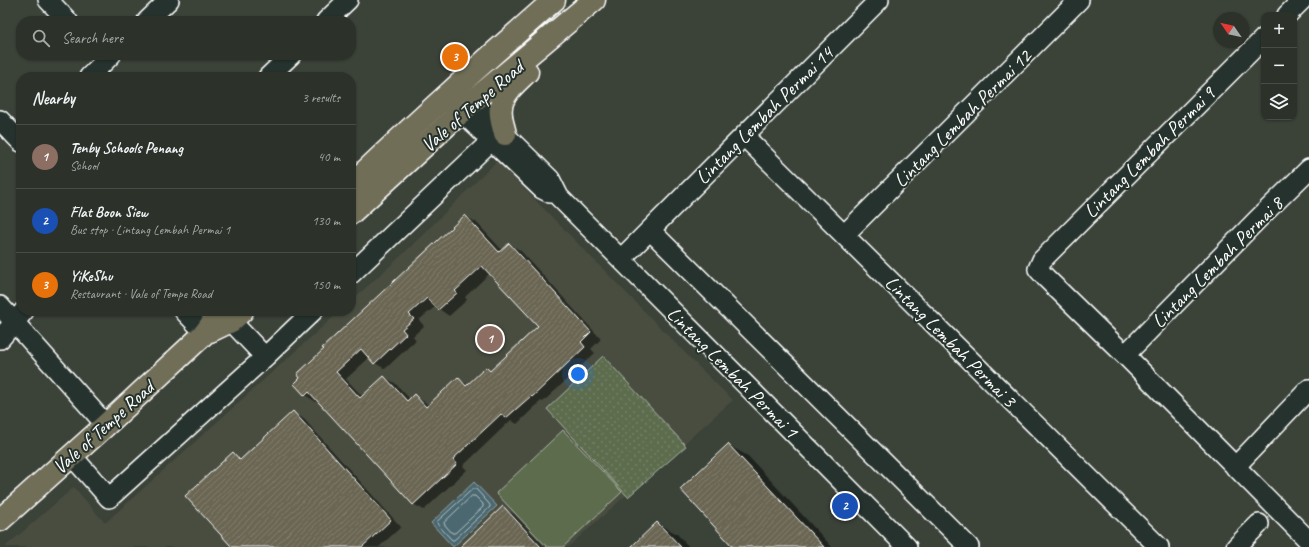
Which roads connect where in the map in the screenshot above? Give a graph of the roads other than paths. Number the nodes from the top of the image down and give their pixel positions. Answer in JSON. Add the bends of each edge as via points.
{"nodes":[{"id":1,"x":48,"y":0,"type":"edge"},
{"id":2,"x":169,"y":0,"type":"edge"},
{"id":3,"x":348,"y":0,"type":"edge"},
{"id":4,"x":554,"y":0,"type":"edge"},
{"id":5,"x":879,"y":0,"type":"edge"},
{"id":6,"x":1079,"y":0,"type":"edge"},
{"id":7,"x":1302,"y":0,"type":"edge"},
{"id":8,"x":590,"y":3,"type":"edge"},
{"id":9,"x":1290,"y":12,"type":"edge"},
{"id":10,"x":63,"y":16,"type":"edge"},
{"id":11,"x":152,"y":16,"type":"edge"},
{"id":12,"x":331,"y":16,"type":"edge"},
{"id":13,"x":1261,"y":41,"type":"edge"},
{"id":14,"x":103,"y":60,"type":"edge"},
{"id":15,"x":286,"y":60,"type":"edge"},
{"id":16,"x":93,"y":72,"type":"edge"},
{"id":17,"x":273,"y":72,"type":"edge"},
{"id":18,"x":451,"y":92,"type":"junction"},
{"id":19,"x":467,"y":107,"type":"junction"},
{"id":20,"x":0,"y":120,"type":"edge"},
{"id":21,"x":744,"y":136,"type":"junction"},
{"id":22,"x":16,"y":137,"type":"edge"},
{"id":23,"x":498,"y":137,"type":"junction"},
{"id":24,"x":1309,"y":169,"type":"edge"},
{"id":25,"x":356,"y":180,"type":"edge"},
{"id":26,"x":356,"y":208,"type":"edge"},
{"id":27,"x":650,"y":230,"type":"junction"},
{"id":28,"x":844,"y":235,"type":"junction"},
{"id":29,"x":621,"y":260,"type":"junction"},
{"id":30,"x":356,"y":269,"type":"edge"},
{"id":31,"x":0,"y":306,"type":"edge"},
{"id":32,"x":16,"y":315,"type":"edge"},
{"id":33,"x":189,"y":316,"type":"edge"},
{"id":34,"x":229,"y":316,"type":"edge"},
{"id":35,"x":234,"y":316,"type":"edge"},
{"id":36,"x":308,"y":316,"type":"edge"},
{"id":37,"x":19,"y":317,"type":"edge"},
{"id":38,"x":205,"y":333,"type":"junction"},
{"id":39,"x":0,"y":339,"type":"edge"},
{"id":40,"x":1125,"y":355,"type":"junction"},
{"id":41,"x":265,"y":357,"type":"junction"},
{"id":42,"x":1309,"y":389,"type":"edge"},
{"id":43,"x":106,"y":425,"type":"junction"},
{"id":44,"x":72,"y":456,"type":"junction"},
{"id":45,"x":1234,"y":467,"type":"junction"},
{"id":46,"x":0,"y":520,"type":"edge"},
{"id":47,"x":1259,"y":524,"type":"dead end"},
{"id":48,"x":1309,"y":541,"type":"edge"},
{"id":49,"x":907,"y":547,"type":"edge"},
{"id":50,"x":969,"y":547,"type":"edge"},
{"id":51,"x":1159,"y":547,"type":"edge"},
{"id":52,"x":1236,"y":547,"type":"edge"}],
"edges":[{"from":1,"to":10,"type":"street"},
{"from":2,"to":11,"type":"street"},
{"from":3,"to":12,"type":"street"},
{"from":4,"to":18,"type":"main road","name":"Vale of Tempe Road"},
{"from":5,"to":21,"type":"street","name":"Lintang Lembah Permai 14"},
{"from":6,"to":28,"type":"street","name":"Lintang Lembah Permai 12"},
{"from":7,"to":9,"type":"street"},
{"from":8,"to":19,"type":"main road","name":"Vale of Tempe Road"},
{"from":8,"to":23,"type":"main road","via":[[554,46],[504,98]]},
{"from":13,"to":40,"type":"street","name":"Lintang Lembah Permai 9","via":[[1042,260],[1038,269]]},
{"from":14,"to":16,"type":"street"},
{"from":15,"to":17,"type":"street"},
{"from":18,"to":19,"type":"street","name":"Lintang Lembah Permai 1"},
{"from":18,"to":25,"type":"main road","name":"Vale of Tempe Road"},
{"from":19,"to":23,"type":"street","name":"Lintang Lembah Permai 1"},
{"from":19,"to":26,"type":"main road","name":"Vale of Tempe Road"},
{"from":20,"to":22,"type":"street"},
{"from":21,"to":27,"type":"street","name":"Lintang Lembah Permai 14"},
{"from":21,"to":28,"type":"street","name":"Lintang Lembah Permai 3"},
{"from":23,"to":29,"type":"street","name":"Lintang Lembah Permai 1","via":[[550,179],[559,197]]},
{"from":23,"to":30,"type":"street"},
{"from":24,"to":40,"type":"street","name":"Lintang Lembah Permai 8"},
{"from":27,"to":29,"type":"street","name":"Lintang Lembah Permai 14"},
{"from":27,"to":50,"type":"street","name":"Lintang Lembah Permai 1"},
{"from":28,"to":51,"type":"street","name":"Lintang Lembah Permai 3"},
{"from":29,"to":49,"type":"street","name":"Lintang Lembah Permai 1"},
{"from":31,"to":32,"type":"street"},
{"from":33,"to":38,"type":"street"},
{"from":34,"to":38,"type":"main road","name":"Vale of Tempe Road"},
{"from":35,"to":41,"type":"street"},
{"from":36,"to":41,"type":"street"},
{"from":37,"to":39,"type":"street"},
{"from":37,"to":43,"type":"street"},
{"from":38,"to":43,"type":"main road","name":"Vale of Tempe Road"},
{"from":40,"to":45,"type":"street"},
{"from":41,"to":44,"type":"street","via":[[109,498]]},
{"from":42,"to":45,"type":"street"},
{"from":43,"to":44,"type":"main road","name":"Vale of Tempe Road"},
{"from":44,"to":46,"type":"main road","name":"Vale of Tempe Road"},
{"from":45,"to":48,"type":"street"},
{"from":47,"to":52,"type":"street"}]}
